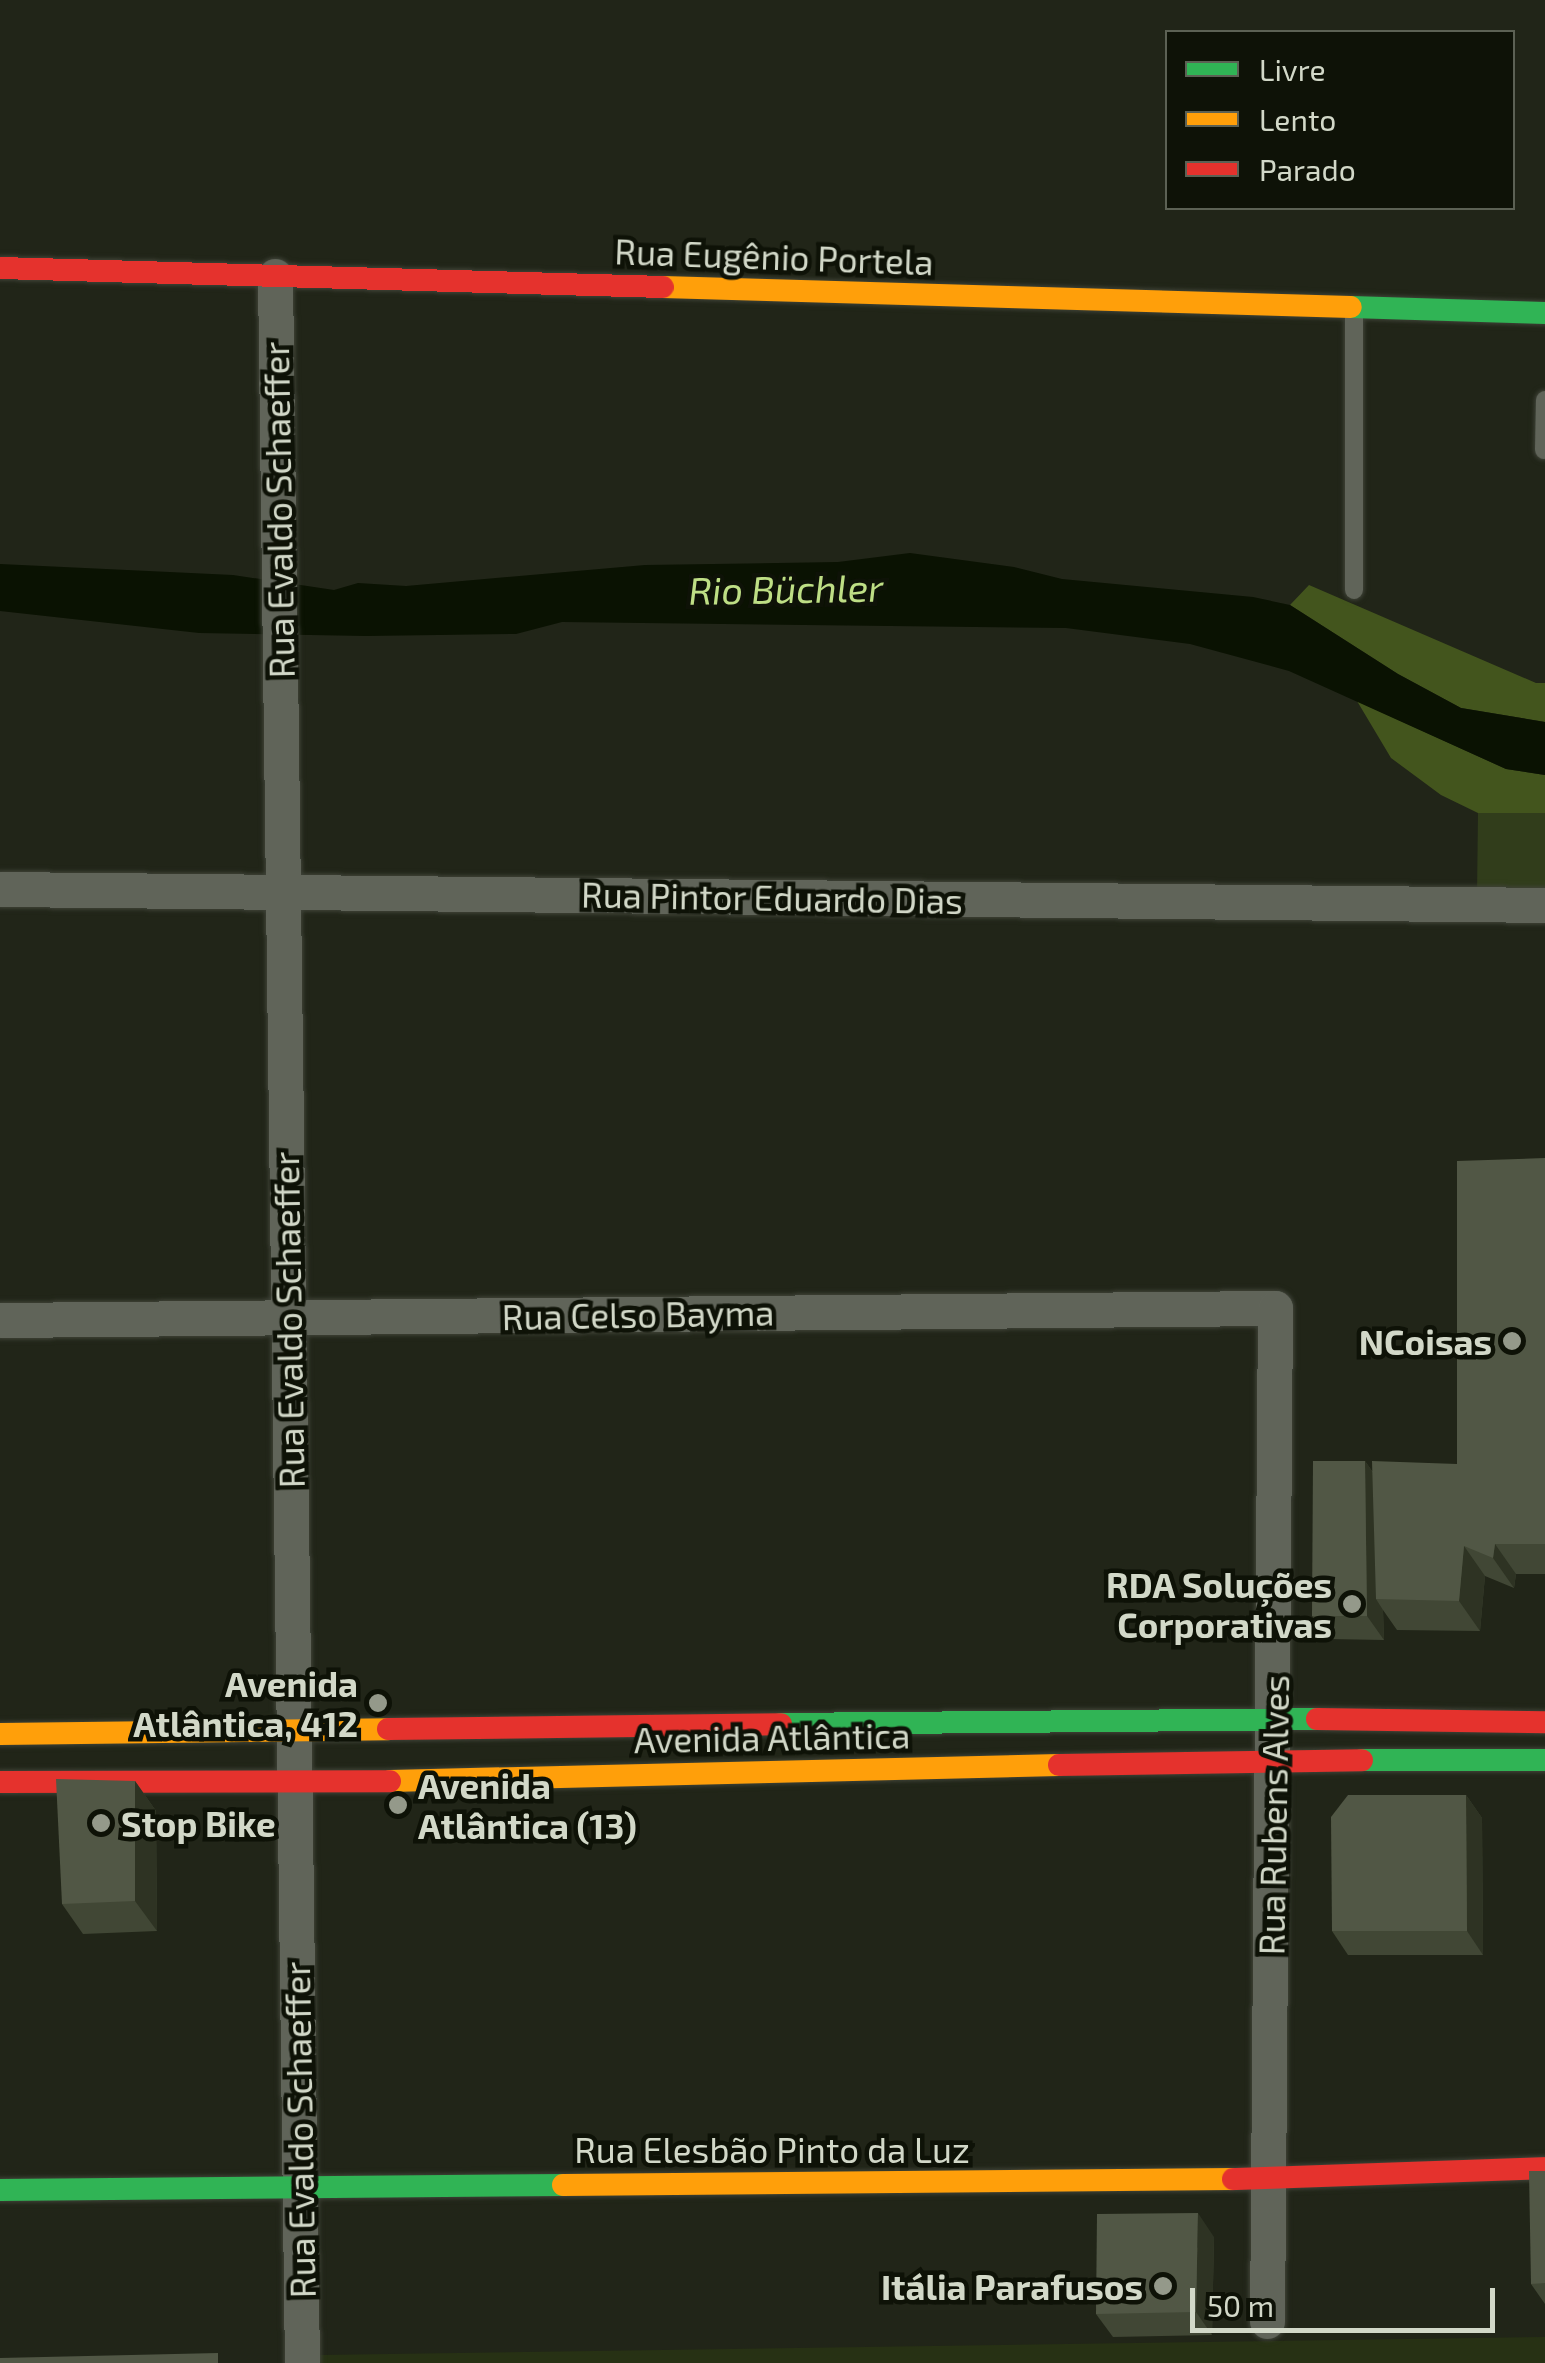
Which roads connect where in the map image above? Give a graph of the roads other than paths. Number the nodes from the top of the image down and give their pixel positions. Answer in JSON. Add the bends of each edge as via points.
{"nodes":[{"id":1,"x":0,"y":268,"type":"edge"},
{"id":2,"x":275,"y":276,"type":"junction"},
{"id":3,"x":1354,"y":308,"type":"junction"},
{"id":4,"x":1545,"y":313,"type":"edge"},
{"id":5,"x":1545,"y":400,"type":"edge"},
{"id":6,"x":1544,"y":450,"type":"edge"},
{"id":7,"x":1354,"y":590,"type":"dead end"},
{"id":8,"x":0,"y":889,"type":"edge"},
{"id":9,"x":282,"y":892,"type":"junction"},
{"id":10,"x":1545,"y":905,"type":"edge"},
{"id":11,"x":1275,"y":1308,"type":"joint"},
{"id":12,"x":288,"y":1317,"type":"junction"},
{"id":13,"x":0,"y":1320,"type":"edge"},
{"id":14,"x":1275,"y":1718,"type":"junction"},
{"id":15,"x":1545,"y":1722,"type":"edge"},
{"id":16,"x":294,"y":1732,"type":"junction"},
{"id":17,"x":0,"y":1734,"type":"edge"},
{"id":18,"x":1272,"y":1760,"type":"junction"},
{"id":19,"x":1545,"y":1760,"type":"edge"},
{"id":20,"x":0,"y":1782,"type":"edge"},
{"id":21,"x":295,"y":1782,"type":"junction"},
{"id":22,"x":1545,"y":2168,"type":"edge"},
{"id":23,"x":1269,"y":2180,"type":"junction"},
{"id":24,"x":300,"y":2188,"type":"junction"},
{"id":25,"x":0,"y":2190,"type":"edge"},
{"id":26,"x":1267,"y":2321,"type":"dead end"},
{"id":27,"x":302,"y":2363,"type":"edge"}],
"edges":[{"from":1,"to":2,"type":"street","name":"Rua Eugênio Portela"},
{"from":2,"to":3,"type":"street","name":"Rua Eugênio Portela"},
{"from":2,"to":9,"type":"street","name":"Rua Evaldo Schaeffer"},
{"from":3,"to":4,"type":"street","name":"Rua Eugênio Portela"},
{"from":3,"to":7,"type":"lane"},
{"from":5,"to":6,"type":"lane"},
{"from":8,"to":9,"type":"street","name":"Rua Pintor Eduardo Dias"},
{"from":9,"to":10,"type":"street","name":"Rua Pintor Eduardo Dias"},
{"from":9,"to":12,"type":"street","name":"Rua Evaldo Schaeffer"},
{"from":11,"to":12,"type":"street","name":"Rua Celso Bayma"},
{"from":11,"to":14,"type":"street","name":"Rua Rubens Alves"},
{"from":12,"to":13,"type":"street","name":"Rua Celso Bayma"},
{"from":12,"to":16,"type":"street","name":"Rua Evaldo Schaeffer"},
{"from":14,"to":15,"type":"street","name":"Avenida Atlântica"},
{"from":14,"to":16,"type":"street","name":"Avenida Atlântica"},
{"from":14,"to":18,"type":"street","name":"Rua Rubens Alves"},
{"from":16,"to":17,"type":"street","name":"Avenida Atlântica"},
{"from":16,"to":21,"type":"street","name":"Rua Evaldo Schaeffer"},
{"from":18,"to":19,"type":"street","name":"Avenida Atlântica"},
{"from":18,"to":21,"type":"street","name":"Avenida Atlântica"},
{"from":18,"to":23,"type":"street","name":"Rua Rubens Alves"},
{"from":20,"to":21,"type":"street","name":"Avenida Atlântica"},
{"from":21,"to":24,"type":"street","name":"Rua Evaldo Schaeffer"},
{"from":22,"to":23,"type":"street","name":"Rua Elesbão Pinto da Luz"},
{"from":23,"to":24,"type":"street","name":"Rua Elesbão Pinto da Luz"},
{"from":23,"to":26,"type":"street","name":"Rua Rubens Alves"},
{"from":24,"to":25,"type":"street","name":"Rua Elesbão Pinto da Luz"},
{"from":24,"to":27,"type":"street","name":"Rua Evaldo Schaeffer"}]}
